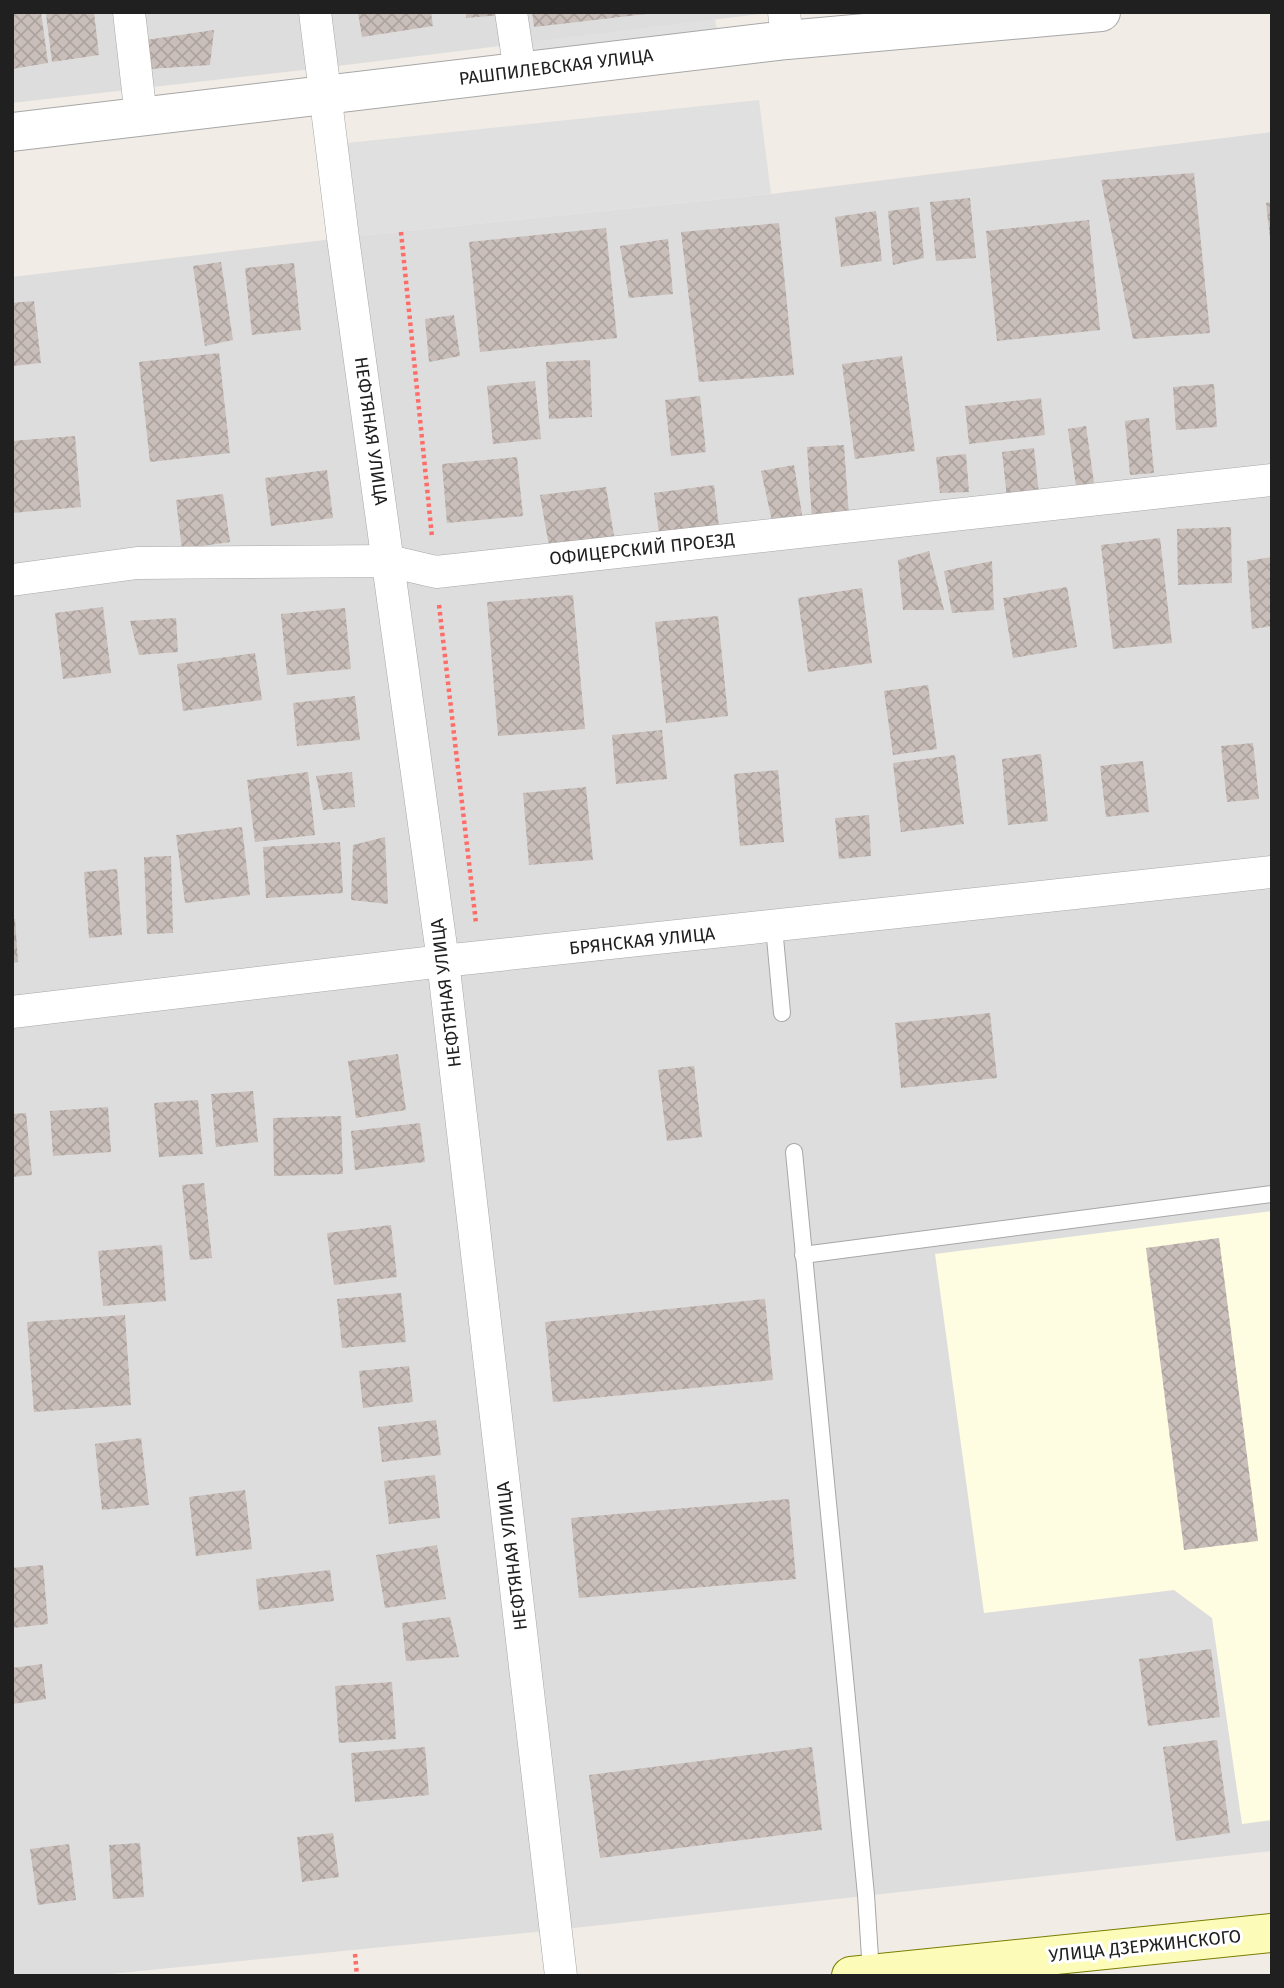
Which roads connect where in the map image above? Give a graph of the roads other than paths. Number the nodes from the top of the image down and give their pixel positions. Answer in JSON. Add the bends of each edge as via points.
{"nodes":[{"id":1,"x":130,"y":12,"type":"edge"},
{"id":2,"x":314,"y":12,"type":"edge"},
{"id":3,"x":511,"y":12,"type":"edge"},
{"id":4,"x":1101,"y":12,"type":"edge"},
{"id":5,"x":1023,"y":16,"type":"edge"},
{"id":6,"x":785,"y":26,"type":"edge"},
{"id":7,"x":520,"y":72,"type":"junction"},
{"id":8,"x":324,"y":94,"type":"junction"},
{"id":9,"x":141,"y":117,"type":"junction"},
{"id":10,"x":12,"y":132,"type":"edge"},
{"id":11,"x":1272,"y":480,"type":"edge"},
{"id":12,"x":389,"y":561,"type":"junction"},
{"id":13,"x":12,"y":580,"type":"edge"},
{"id":14,"x":1272,"y":872,"type":"edge"},
{"id":15,"x":774,"y":927,"type":"junction"},
{"id":16,"x":443,"y":961,"type":"junction"},
{"id":17,"x":12,"y":1012,"type":"edge"},
{"id":18,"x":782,"y":1013,"type":"dead end"},
{"id":19,"x":794,"y":1152,"type":"dead end"},
{"id":20,"x":1272,"y":1194,"type":"edge"},
{"id":21,"x":803,"y":1255,"type":"junction"},
{"id":22,"x":1272,"y":1933,"type":"edge"},
{"id":23,"x":967,"y":1971,"type":"edge"},
{"id":24,"x":861,"y":1975,"type":"edge"},
{"id":25,"x":561,"y":1976,"type":"edge"}],
"edges":[{"from":1,"to":9,"type":"street"},
{"from":2,"to":8,"type":"street","name":"НЕФТЯНАЯ УЛИЦА"},
{"from":3,"to":7,"type":"street"},
{"from":4,"to":5,"type":"street","name":"РАШПИЛЕВСКАЯ УЛИЦА"},
{"from":5,"to":6,"type":"street","name":"РАШПИЛЕВСКАЯ УЛИЦА"},
{"from":6,"to":7,"type":"street","name":"РАШПИЛЕВСКАЯ УЛИЦА"},
{"from":7,"to":8,"type":"street","name":"РАШПИЛЕВСКАЯ УЛИЦА"},
{"from":8,"to":9,"type":"street","name":"РАШПИЛЕВСКАЯ УЛИЦА"},
{"from":8,"to":12,"type":"street","name":"НЕФТЯНАЯ УЛИЦА"},
{"from":9,"to":10,"type":"street","name":"РАШПИЛЕВСКАЯ УЛИЦА"},
{"from":11,"to":12,"type":"street","name":"ОФИЦЕРСКИЙ ПРОЕЗД","via":[[436,572]]},
{"from":12,"to":13,"type":"street","name":"ОФИЦЕРСКИЙ ПРОЕЗД","via":[[137,564]]},
{"from":12,"to":16,"type":"street","name":"НЕФТЯНАЯ УЛИЦА"},
{"from":14,"to":15,"type":"street","name":"БРЯНСКАЯ УЛИЦА"},
{"from":15,"to":16,"type":"street","name":"БРЯНСКАЯ УЛИЦА"},
{"from":15,"to":18,"type":"lane"},
{"from":16,"to":17,"type":"street","name":"БРЯНСКАЯ УЛИЦА"},
{"from":16,"to":25,"type":"street","name":"НЕФТЯНАЯ УЛИЦА"},
{"from":19,"to":21,"type":"lane"},
{"from":20,"to":21,"type":"lane"},
{"from":21,"to":24,"type":"lane","via":[[863,1867]]},
{"from":22,"to":23,"type":"main road","name":"УЛИЦА ДЗЕРЖИНСКОГО"},
{"from":23,"to":24,"type":"main road","name":"УЛИЦА ДЗЕРЖИНСКОГО"}]}
